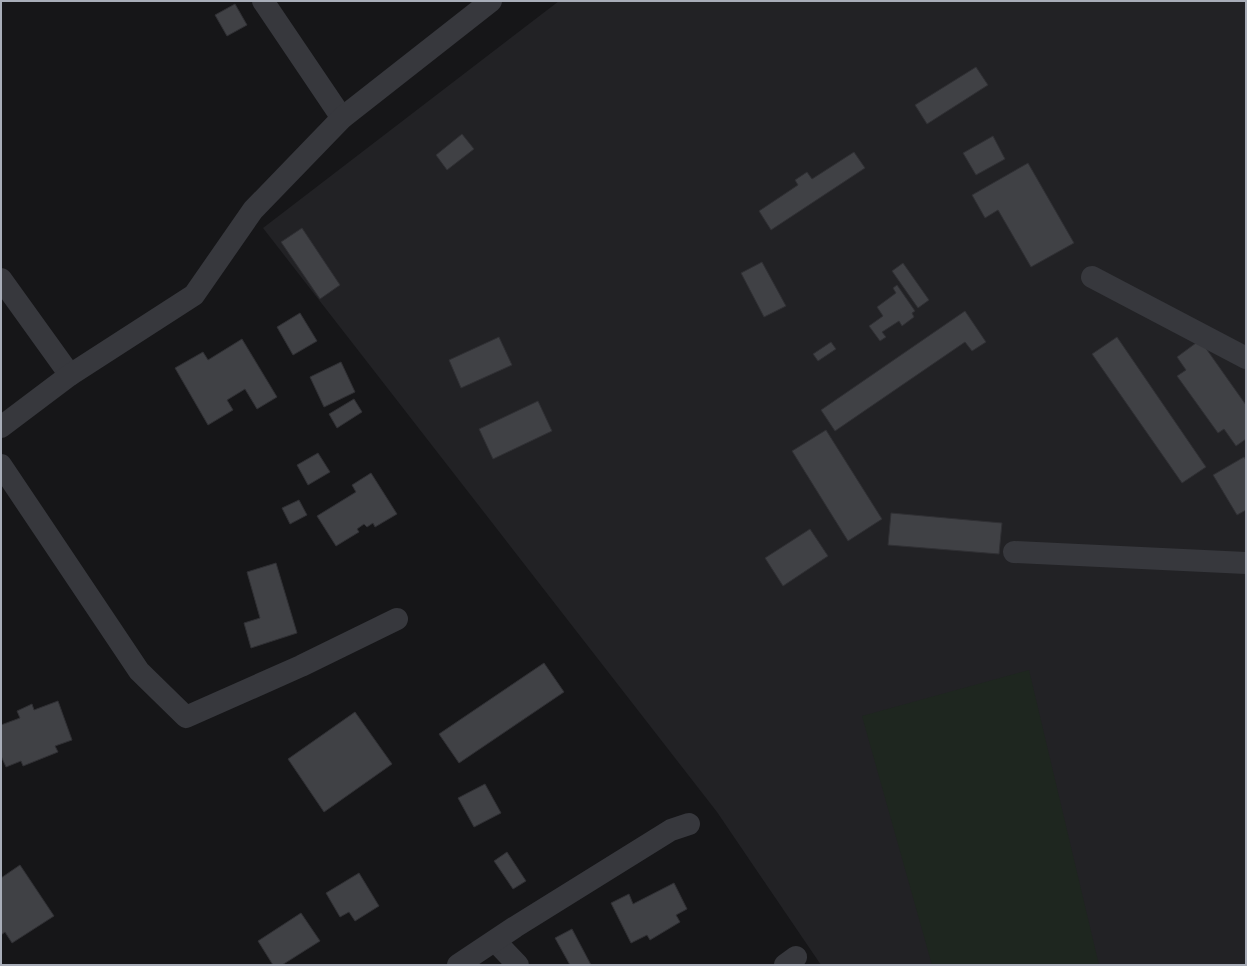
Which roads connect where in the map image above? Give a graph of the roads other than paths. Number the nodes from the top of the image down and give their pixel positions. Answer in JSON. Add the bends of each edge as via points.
{"nodes":[{"id":1,"x":262,"y":1,"type":"edge"},
{"id":2,"x":491,"y":1,"type":"edge"},
{"id":3,"x":342,"y":118,"type":"junction"},
{"id":4,"x":1092,"y":277,"type":"dead end"},
{"id":5,"x":1,"y":279,"type":"edge"},
{"id":6,"x":1246,"y":358,"type":"edge"},
{"id":7,"x":70,"y":375,"type":"junction"},
{"id":8,"x":1,"y":427,"type":"edge"},
{"id":9,"x":1,"y":465,"type":"edge"},
{"id":10,"x":1014,"y":552,"type":"dead end"},
{"id":11,"x":1246,"y":563,"type":"edge"},
{"id":12,"x":396,"y":619,"type":"dead end"},
{"id":13,"x":689,"y":824,"type":"dead end"},
{"id":14,"x":494,"y":941,"type":"junction"},
{"id":15,"x":458,"y":965,"type":"edge"},
{"id":16,"x":518,"y":965,"type":"edge"}],
"edges":[{"from":1,"to":3,"type":"street"},
{"from":2,"to":3,"type":"street"},
{"from":3,"to":7,"type":"street","via":[[253,210],[194,295]]},
{"from":4,"to":6,"type":"street"},
{"from":5,"to":7,"type":"street"},
{"from":7,"to":8,"type":"street"},
{"from":9,"to":12,"type":"street","via":[[139,671],[186,717],[302,666]]},
{"from":10,"to":11,"type":"street"},
{"from":13,"to":14,"type":"street","via":[[671,830]]},
{"from":14,"to":15,"type":"street"},
{"from":14,"to":16,"type":"street"}]}
